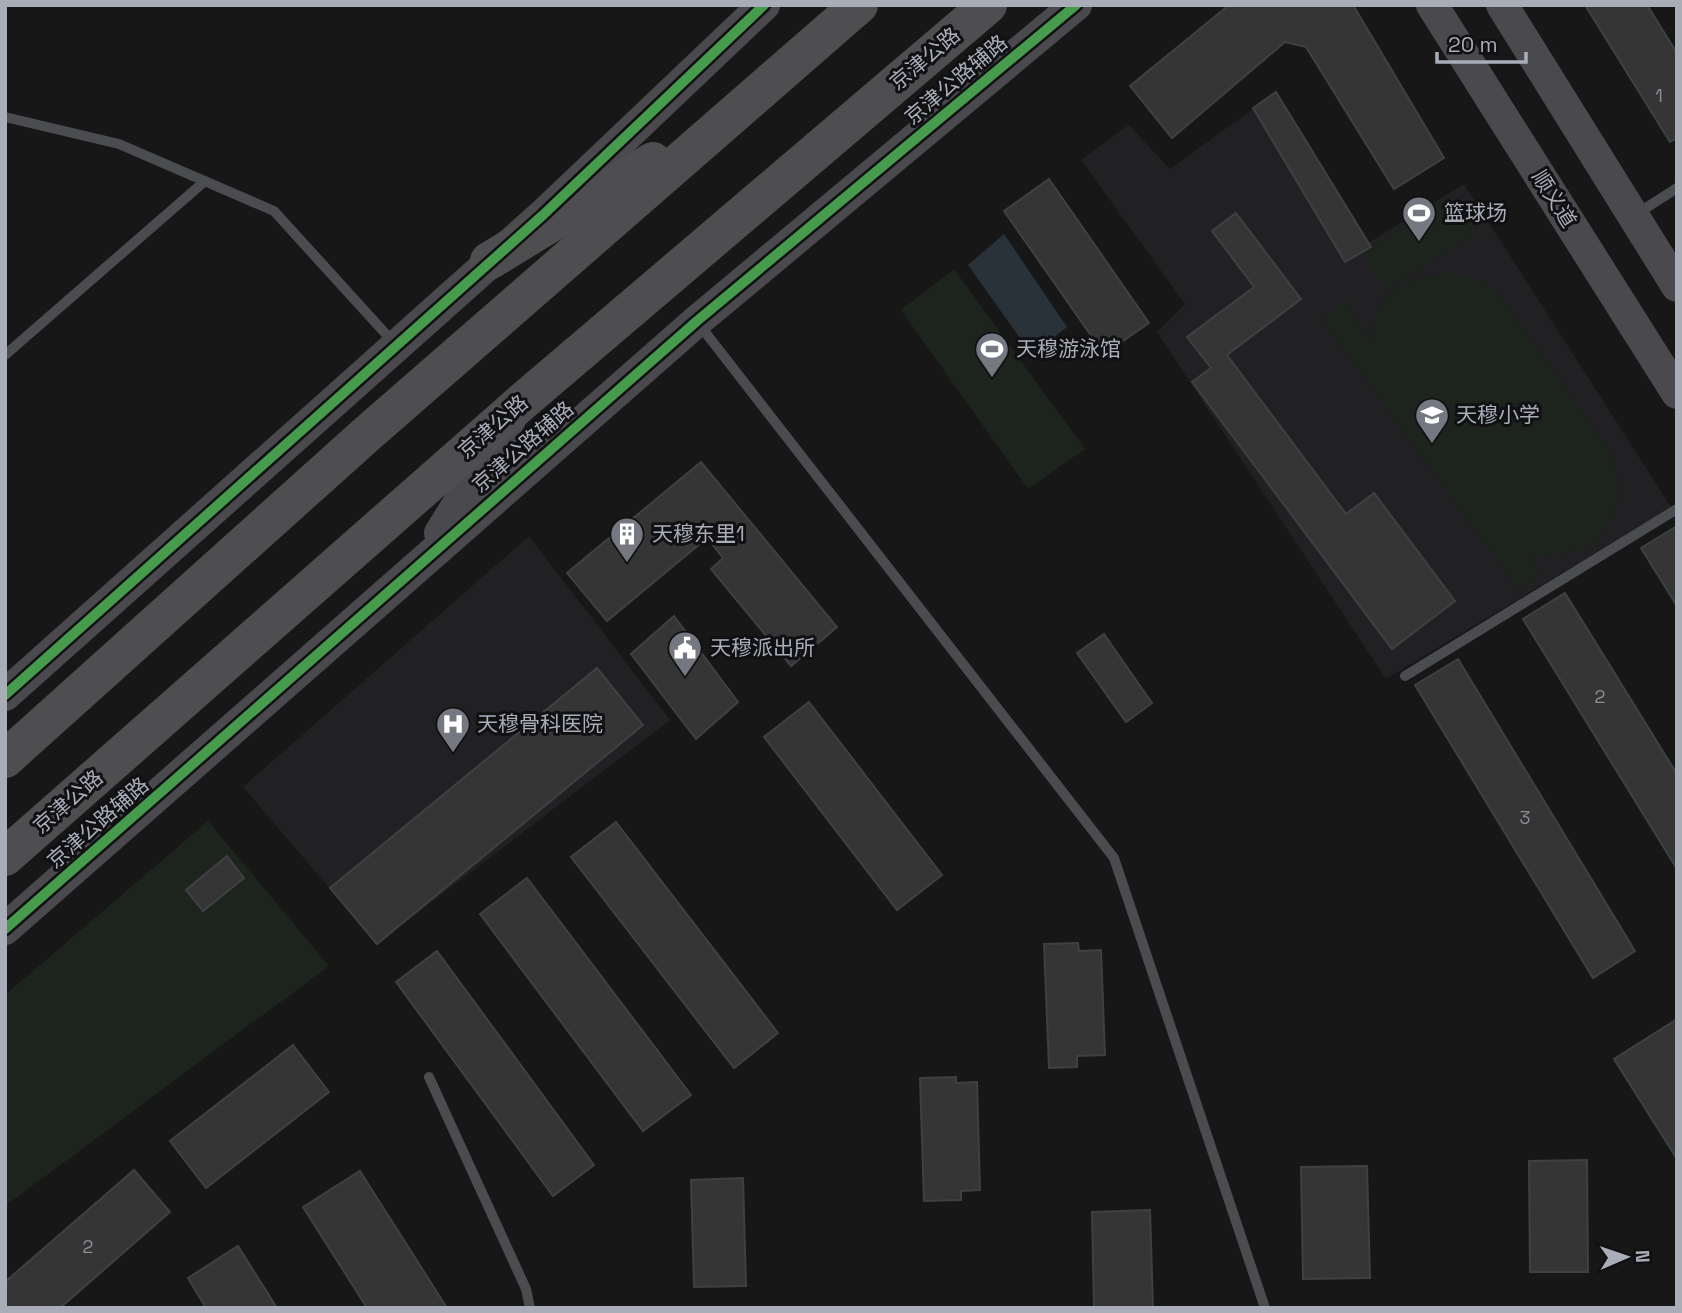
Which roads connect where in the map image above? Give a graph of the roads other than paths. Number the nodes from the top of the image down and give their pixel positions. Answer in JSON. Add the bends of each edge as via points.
{"nodes":[{"id":1,"x":764,"y":5,"type":"edge"},
{"id":2,"x":859,"y":5,"type":"edge"},
{"id":3,"x":988,"y":5,"type":"edge"},
{"id":4,"x":1076,"y":5,"type":"edge"},
{"id":5,"x":1432,"y":5,"type":"edge"},
{"id":6,"x":1502,"y":5,"type":"edge"},
{"id":7,"x":747,"y":103,"type":"junction"},
{"id":8,"x":5,"y":117,"type":"edge"},
{"id":9,"x":205,"y":181,"type":"junction"},
{"id":10,"x":1677,"y":188,"type":"edge"},
{"id":11,"x":1633,"y":216,"type":"junction"},
{"id":12,"x":489,"y":261,"type":"junction"},
{"id":13,"x":1677,"y":286,"type":"edge"},
{"id":14,"x":696,"y":321,"type":"junction"},
{"id":15,"x":396,"y":345,"type":"junction"},
{"id":16,"x":5,"y":355,"type":"edge"},
{"id":17,"x":1677,"y":393,"type":"edge"},
{"id":18,"x":523,"y":401,"type":"junction"},
{"id":19,"x":1677,"y":509,"type":"edge"},
{"id":20,"x":423,"y":561,"type":"junction"},
{"id":21,"x":1405,"y":676,"type":"dead end"},
{"id":22,"x":5,"y":695,"type":"edge"},
{"id":23,"x":5,"y":759,"type":"edge"},
{"id":24,"x":7,"y":856,"type":"edge"},
{"id":25,"x":5,"y":929,"type":"edge"},
{"id":26,"x":429,"y":1077,"type":"dead end"},
{"id":27,"x":530,"y":1308,"type":"edge"},
{"id":28,"x":1265,"y":1308,"type":"edge"}],
"edges":[{"from":1,"to":12,"type":"street"},
{"from":2,"to":7,"type":"highway"},
{"from":3,"to":18,"type":"highway","name":"京津公路"},
{"from":4,"to":14,"type":"street","name":"京津公路辅路"},
{"from":5,"to":17,"type":"street","name":"顺义道"},
{"from":6,"to":11,"type":"street"},
{"from":7,"to":12,"type":"highway"},
{"from":7,"to":23,"type":"highway","via":[[368,433]]},
{"from":8,"to":9,"type":"lane","via":[[119,144]]},
{"from":9,"to":15,"type":"lane","via":[[274,211]]},
{"from":9,"to":16,"type":"lane"},
{"from":10,"to":11,"type":"lane"},
{"from":11,"to":13,"type":"street"},
{"from":12,"to":15,"type":"street"},
{"from":14,"to":20,"type":"street","name":"京津公路辅路"},
{"from":14,"to":28,"type":"lane","via":[[1114,858]]},
{"from":15,"to":22,"type":"street"},
{"from":18,"to":20,"type":"street"},
{"from":18,"to":24,"type":"highway","name":"京津公路"},
{"from":19,"to":21,"type":"lane"},
{"from":20,"to":25,"type":"street","name":"京津公路辅路"},
{"from":26,"to":27,"type":"lane","via":[[526,1289]]}]}
